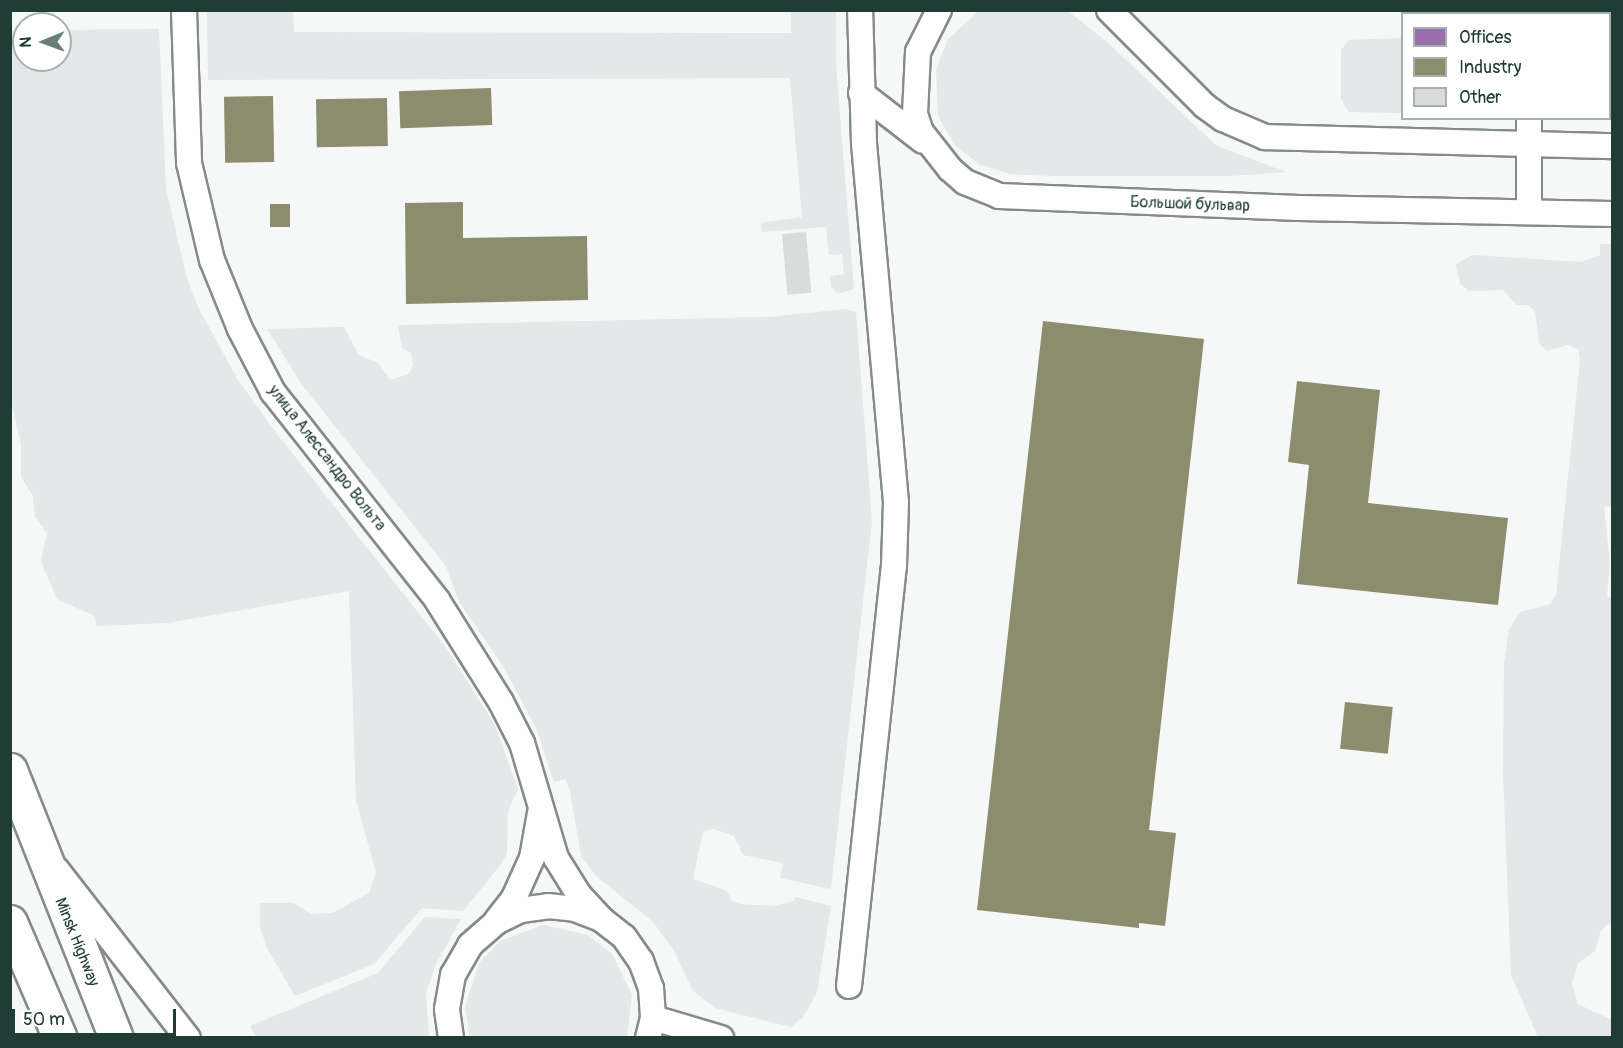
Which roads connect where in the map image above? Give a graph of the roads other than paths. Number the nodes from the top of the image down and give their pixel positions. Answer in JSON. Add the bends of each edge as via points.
{"nodes":[{"id":1,"x":184,"y":10,"type":"edge"},
{"id":2,"x":860,"y":10,"type":"edge"},
{"id":3,"x":939,"y":10,"type":"edge"},
{"id":4,"x":1109,"y":10,"type":"edge"},
{"id":5,"x":861,"y":93,"type":"junction"},
{"id":6,"x":1529,"y":120,"type":"edge"},
{"id":7,"x":1528,"y":145,"type":"junction"},
{"id":8,"x":1612,"y":146,"type":"edge"},
{"id":9,"x":932,"y":149,"type":"junction"},
{"id":10,"x":1529,"y":212,"type":"junction"},
{"id":11,"x":1612,"y":214,"type":"edge"},
{"id":12,"x":10,"y":770,"type":"edge"},
{"id":13,"x":541,"y":804,"type":"junction"},
{"id":14,"x":38,"y":846,"type":"junction"},
{"id":15,"x":601,"y":919,"type":"junction"},
{"id":16,"x":496,"y":921,"type":"junction"},
{"id":17,"x":10,"y":922,"type":"edge"},
{"id":18,"x":17,"y":952,"type":"edge"},
{"id":19,"x":849,"y":986,"type":"dead end"},
{"id":20,"x":650,"y":1028,"type":"edge"},
{"id":21,"x":60,"y":1038,"type":"edge"},
{"id":22,"x":116,"y":1038,"type":"edge"},
{"id":23,"x":188,"y":1038,"type":"edge"},
{"id":24,"x":452,"y":1038,"type":"edge"},
{"id":25,"x":721,"y":1038,"type":"edge"}],
"edges":[{"from":1,"to":13,"type":"street","name":"улица Алессандро Вольта","via":[[189,163],[212,260],[240,329],[273,392],[437,600],[522,743]]},
{"from":2,"to":5,"type":"street"},
{"from":3,"to":9,"type":"street","name":"Большой бульвар","via":[[918,52],[913,96],[921,132]]},
{"from":4,"to":7,"type":"street","via":[[1205,106],[1222,119],[1254,133],[1345,141]]},
{"from":5,"to":9,"type":"street"},
{"from":5,"to":19,"type":"street","via":[[896,502],[894,567]]},
{"from":6,"to":7,"type":"street"},
{"from":7,"to":8,"type":"street"},
{"from":7,"to":10,"type":"street"},
{"from":9,"to":10,"type":"street","name":"Большой бульвар","via":[[965,182],[999,196]]},
{"from":10,"to":11,"type":"street","name":"Большой бульвар"},
{"from":12,"to":14,"type":"highway","name":"Minsk Highway"},
{"from":13,"to":15,"type":"street","name":"улица Алессандро Вольта","via":[[556,858],[579,895]]},
{"from":13,"to":16,"type":"street","via":[[532,858],[514,898]]},
{"from":14,"to":22,"type":"highway","name":"Minsk Highway"},
{"from":14,"to":23,"type":"street"},
{"from":15,"to":16,"type":"street","via":[[575,909],[548,906],[521,910]]},
{"from":15,"to":20,"type":"street","via":[[624,937],[641,961],[651,988]]},
{"from":16,"to":24,"type":"street","via":[[470,945],[453,975],[447,1009]]},
{"from":17,"to":18,"type":"highway"},
{"from":18,"to":21,"type":"highway"},
{"from":20,"to":25,"type":"street"}]}
